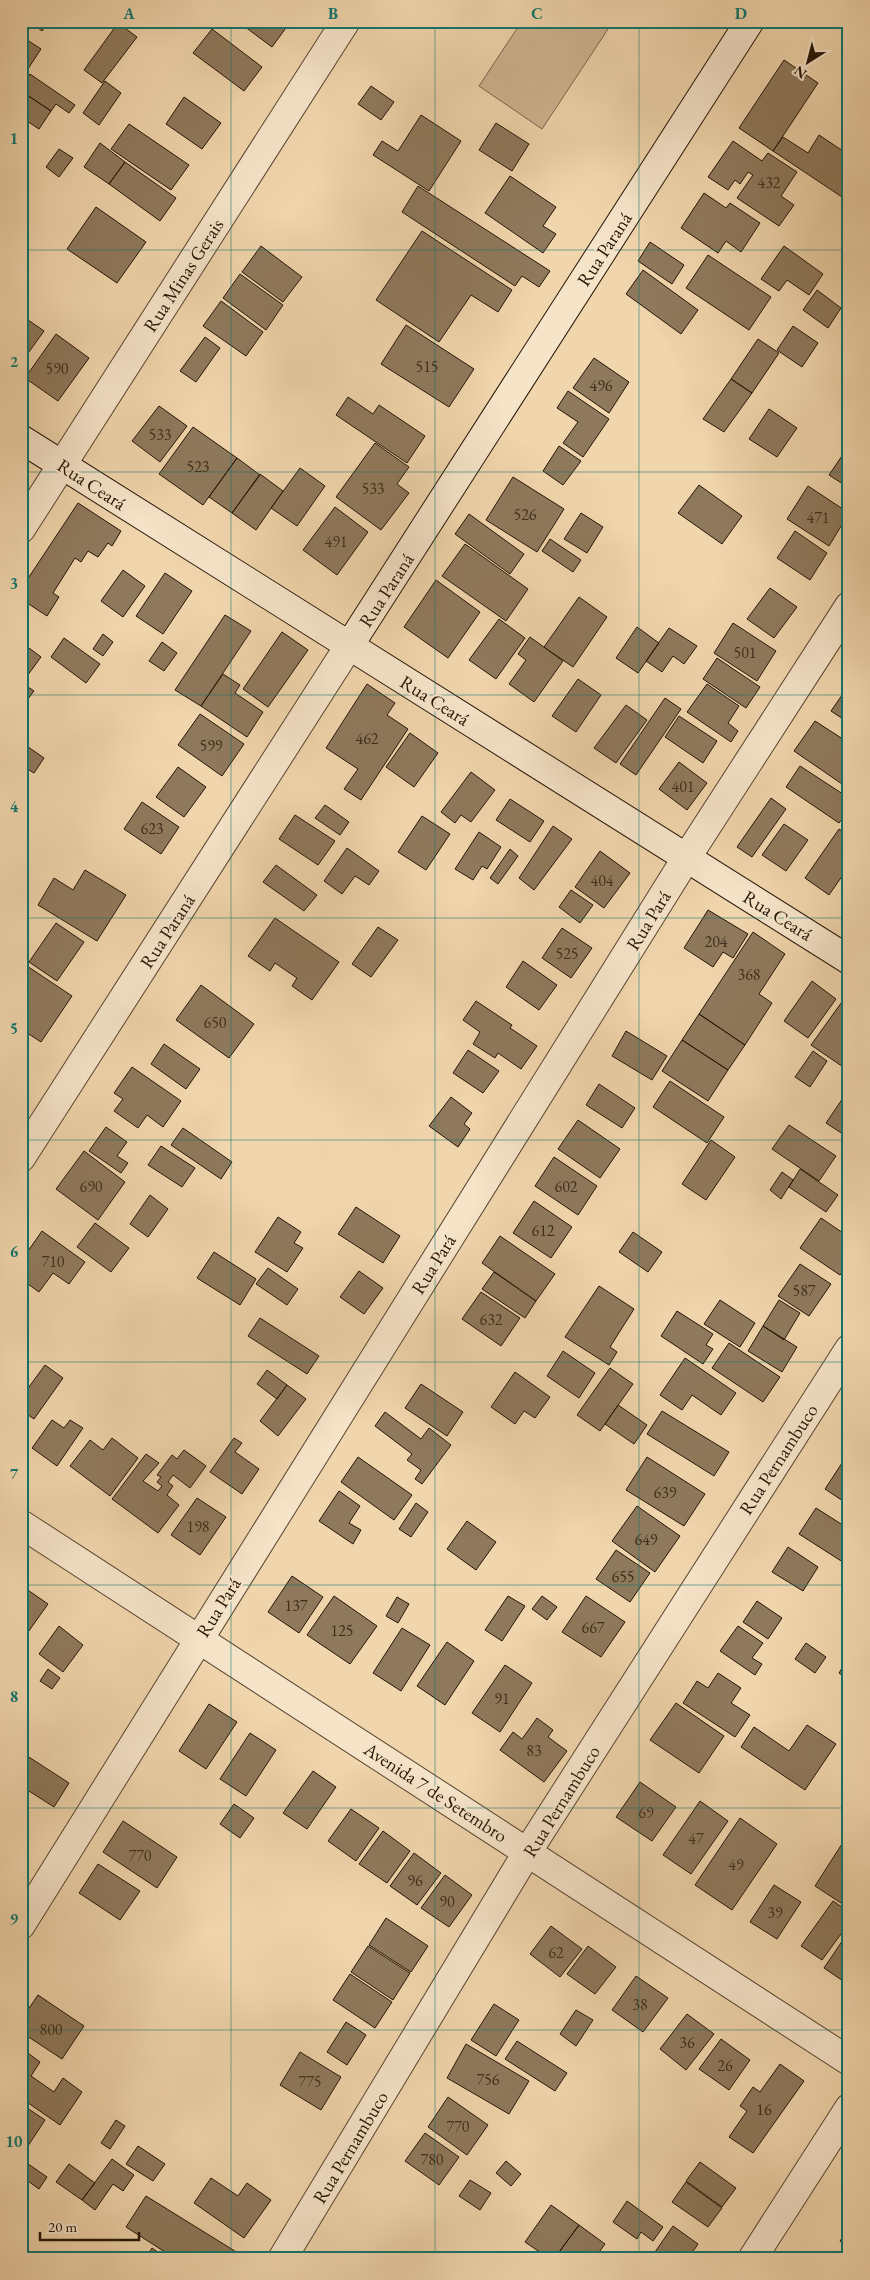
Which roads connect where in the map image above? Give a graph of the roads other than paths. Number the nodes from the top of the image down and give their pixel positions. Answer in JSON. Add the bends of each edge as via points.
{"nodes":[{"id":1,"x":346,"y":21,"type":"edge"},
{"id":2,"x":750,"y":21,"type":"edge"},
{"id":3,"x":21,"y":439,"type":"edge"},
{"id":4,"x":62,"y":466,"type":"junction"},
{"id":5,"x":21,"y":528,"type":"edge"},
{"id":6,"x":849,"y":606,"type":"edge"},
{"id":7,"x":349,"y":646,"type":"junction"},
{"id":8,"x":687,"y":857,"type":"junction"},
{"id":9,"x":849,"y":960,"type":"edge"},
{"id":10,"x":21,"y":1158,"type":"edge"},
{"id":11,"x":849,"y":1349,"type":"edge"},
{"id":12,"x":21,"y":1524,"type":"edge"},
{"id":13,"x":198,"y":1638,"type":"junction"},
{"id":14,"x":528,"y":1851,"type":"junction"},
{"id":15,"x":21,"y":1925,"type":"edge"},
{"id":16,"x":849,"y":2061,"type":"edge"},
{"id":17,"x":849,"y":2108,"type":"edge"},
{"id":18,"x":282,"y":2259,"type":"edge"},
{"id":19,"x":752,"y":2259,"type":"edge"}],
"edges":[{"from":1,"to":4,"type":"street","name":"Rua Minas Gerais"},
{"from":2,"to":7,"type":"street","name":"Rua Paraná"},
{"from":3,"to":4,"type":"street","name":"Rua Ceará"},
{"from":4,"to":5,"type":"street","name":"Rua Minas Gerais"},
{"from":4,"to":7,"type":"street","name":"Rua Ceará"},
{"from":6,"to":8,"type":"street","name":"Rua Pará"},
{"from":7,"to":8,"type":"street","name":"Rua Ceará"},
{"from":7,"to":10,"type":"street","name":"Rua Paraná"},
{"from":8,"to":9,"type":"street","name":"Rua Ceará"},
{"from":8,"to":13,"type":"street","name":"Rua Pará"},
{"from":11,"to":14,"type":"street","name":"Rua Pernambuco"},
{"from":12,"to":13,"type":"street","name":"Avenida 7 de Setembro"},
{"from":13,"to":14,"type":"street","name":"Avenida 7 de Setembro"},
{"from":13,"to":15,"type":"street","name":"Rua Pará"},
{"from":14,"to":16,"type":"street","name":"Avenida 7 de Setembro"},
{"from":14,"to":18,"type":"street","name":"Rua Pernambuco"},
{"from":17,"to":19,"type":"street"}]}
